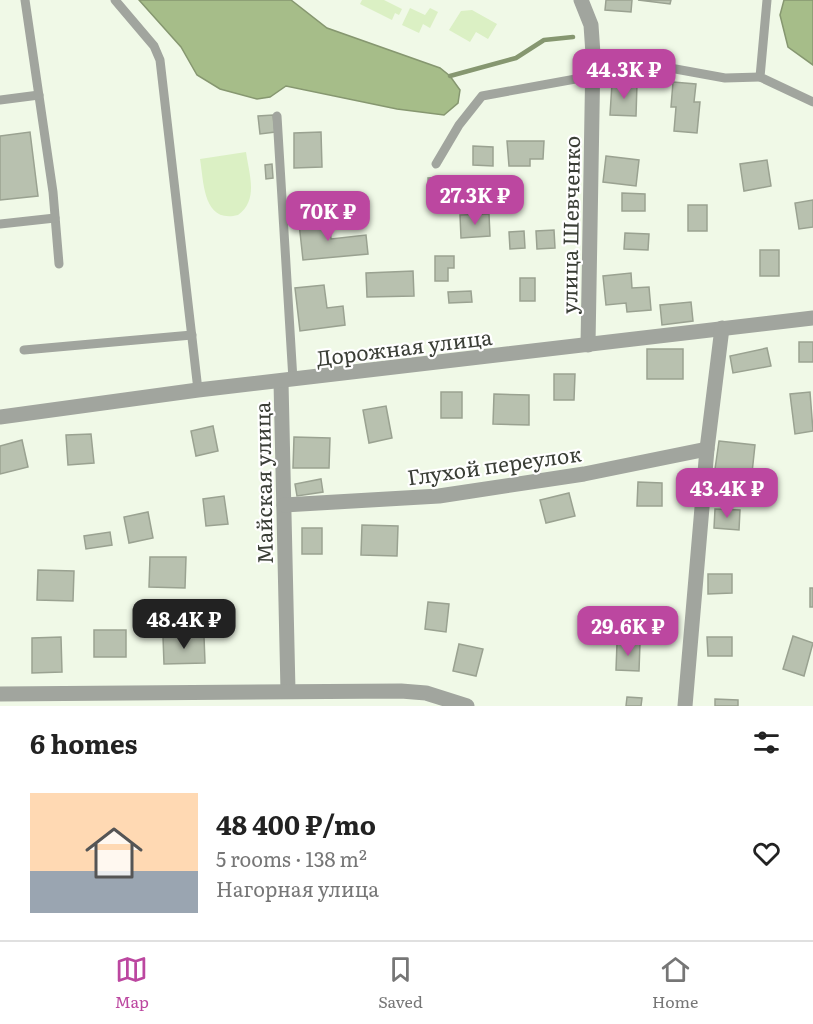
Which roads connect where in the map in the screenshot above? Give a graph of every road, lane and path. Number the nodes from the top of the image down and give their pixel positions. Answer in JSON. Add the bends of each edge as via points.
{"nodes":[{"id":1,"x":25,"y":0,"type":"edge"},
{"id":2,"x":115,"y":0,"type":"edge"},
{"id":3,"x":581,"y":0,"type":"edge"},
{"id":4,"x":767,"y":0,"type":"edge"},
{"id":5,"x":593,"y":54,"type":"junction"},
{"id":6,"x":592,"y":76,"type":"junction"},
{"id":7,"x":760,"y":77,"type":"junction"},
{"id":8,"x":39,"y":95,"type":"junction"},
{"id":9,"x":0,"y":100,"type":"edge"},
{"id":10,"x":813,"y":102,"type":"edge"},
{"id":11,"x":277,"y":116,"type":"dead end"},
{"id":12,"x":436,"y":164,"type":"dead end"},
{"id":13,"x":55,"y":218,"type":"junction"},
{"id":14,"x":0,"y":224,"type":"edge"},
{"id":15,"x":59,"y":264,"type":"dead end"},
{"id":16,"x":813,"y":318,"type":"edge"},
{"id":17,"x":722,"y":328,"type":"junction"},
{"id":18,"x":192,"y":335,"type":"junction"},
{"id":19,"x":588,"y":345,"type":"junction"},
{"id":20,"x":24,"y":350,"type":"dead end"},
{"id":21,"x":287,"y":381,"type":"junction"},
{"id":22,"x":198,"y":390,"type":"junction"},
{"id":23,"x":0,"y":417,"type":"edge"},
{"id":24,"x":707,"y":449,"type":"junction"},
{"id":25,"x":284,"y":505,"type":"junction"},
{"id":26,"x":288,"y":691,"type":"junction"},
{"id":27,"x":0,"y":693,"type":"edge"},
{"id":28,"x":467,"y":706,"type":"edge"},
{"id":29,"x":685,"y":706,"type":"edge"}],
"edges":[{"from":1,"to":8,"type":"lane"},
{"from":2,"to":18,"type":"lane","via":[[154,46],[160,60]]},
{"from":3,"to":5,"type":"street","name":"улица Шевченко","via":[[591,25]]},
{"from":4,"to":7,"type":"lane"},
{"from":5,"to":6,"type":"street","name":"улица Шевченко"},
{"from":5,"to":7,"type":"lane","via":[[725,78]]},
{"from":6,"to":12,"type":"lane","via":[[482,96],[459,124]]},
{"from":6,"to":19,"type":"street","name":"улица Шевченко"},
{"from":7,"to":10,"type":"lane"},
{"from":8,"to":9,"type":"lane"},
{"from":8,"to":13,"type":"lane"},
{"from":11,"to":21,"type":"lane"},
{"from":13,"to":14,"type":"lane"},
{"from":13,"to":15,"type":"lane"},
{"from":16,"to":17,"type":"street","name":"Дорожная улица"},
{"from":17,"to":19,"type":"street","name":"Дорожная улица"},
{"from":17,"to":24,"type":"street"},
{"from":18,"to":20,"type":"lane"},
{"from":18,"to":22,"type":"lane"},
{"from":19,"to":21,"type":"street","name":"Дорожная улица"},
{"from":21,"to":22,"type":"street","name":"Дорожная улица"},
{"from":21,"to":25,"type":"street","name":"Майская улица"},
{"from":22,"to":23,"type":"street","name":"Дорожная улица"},
{"from":24,"to":25,"type":"street","name":"Глухой переулок","via":[[584,474],[439,496]]},
{"from":24,"to":29,"type":"street"},
{"from":25,"to":26,"type":"street","name":"Майская улица"},
{"from":26,"to":27,"type":"street"},
{"from":26,"to":28,"type":"street","via":[[426,693]]}]}
